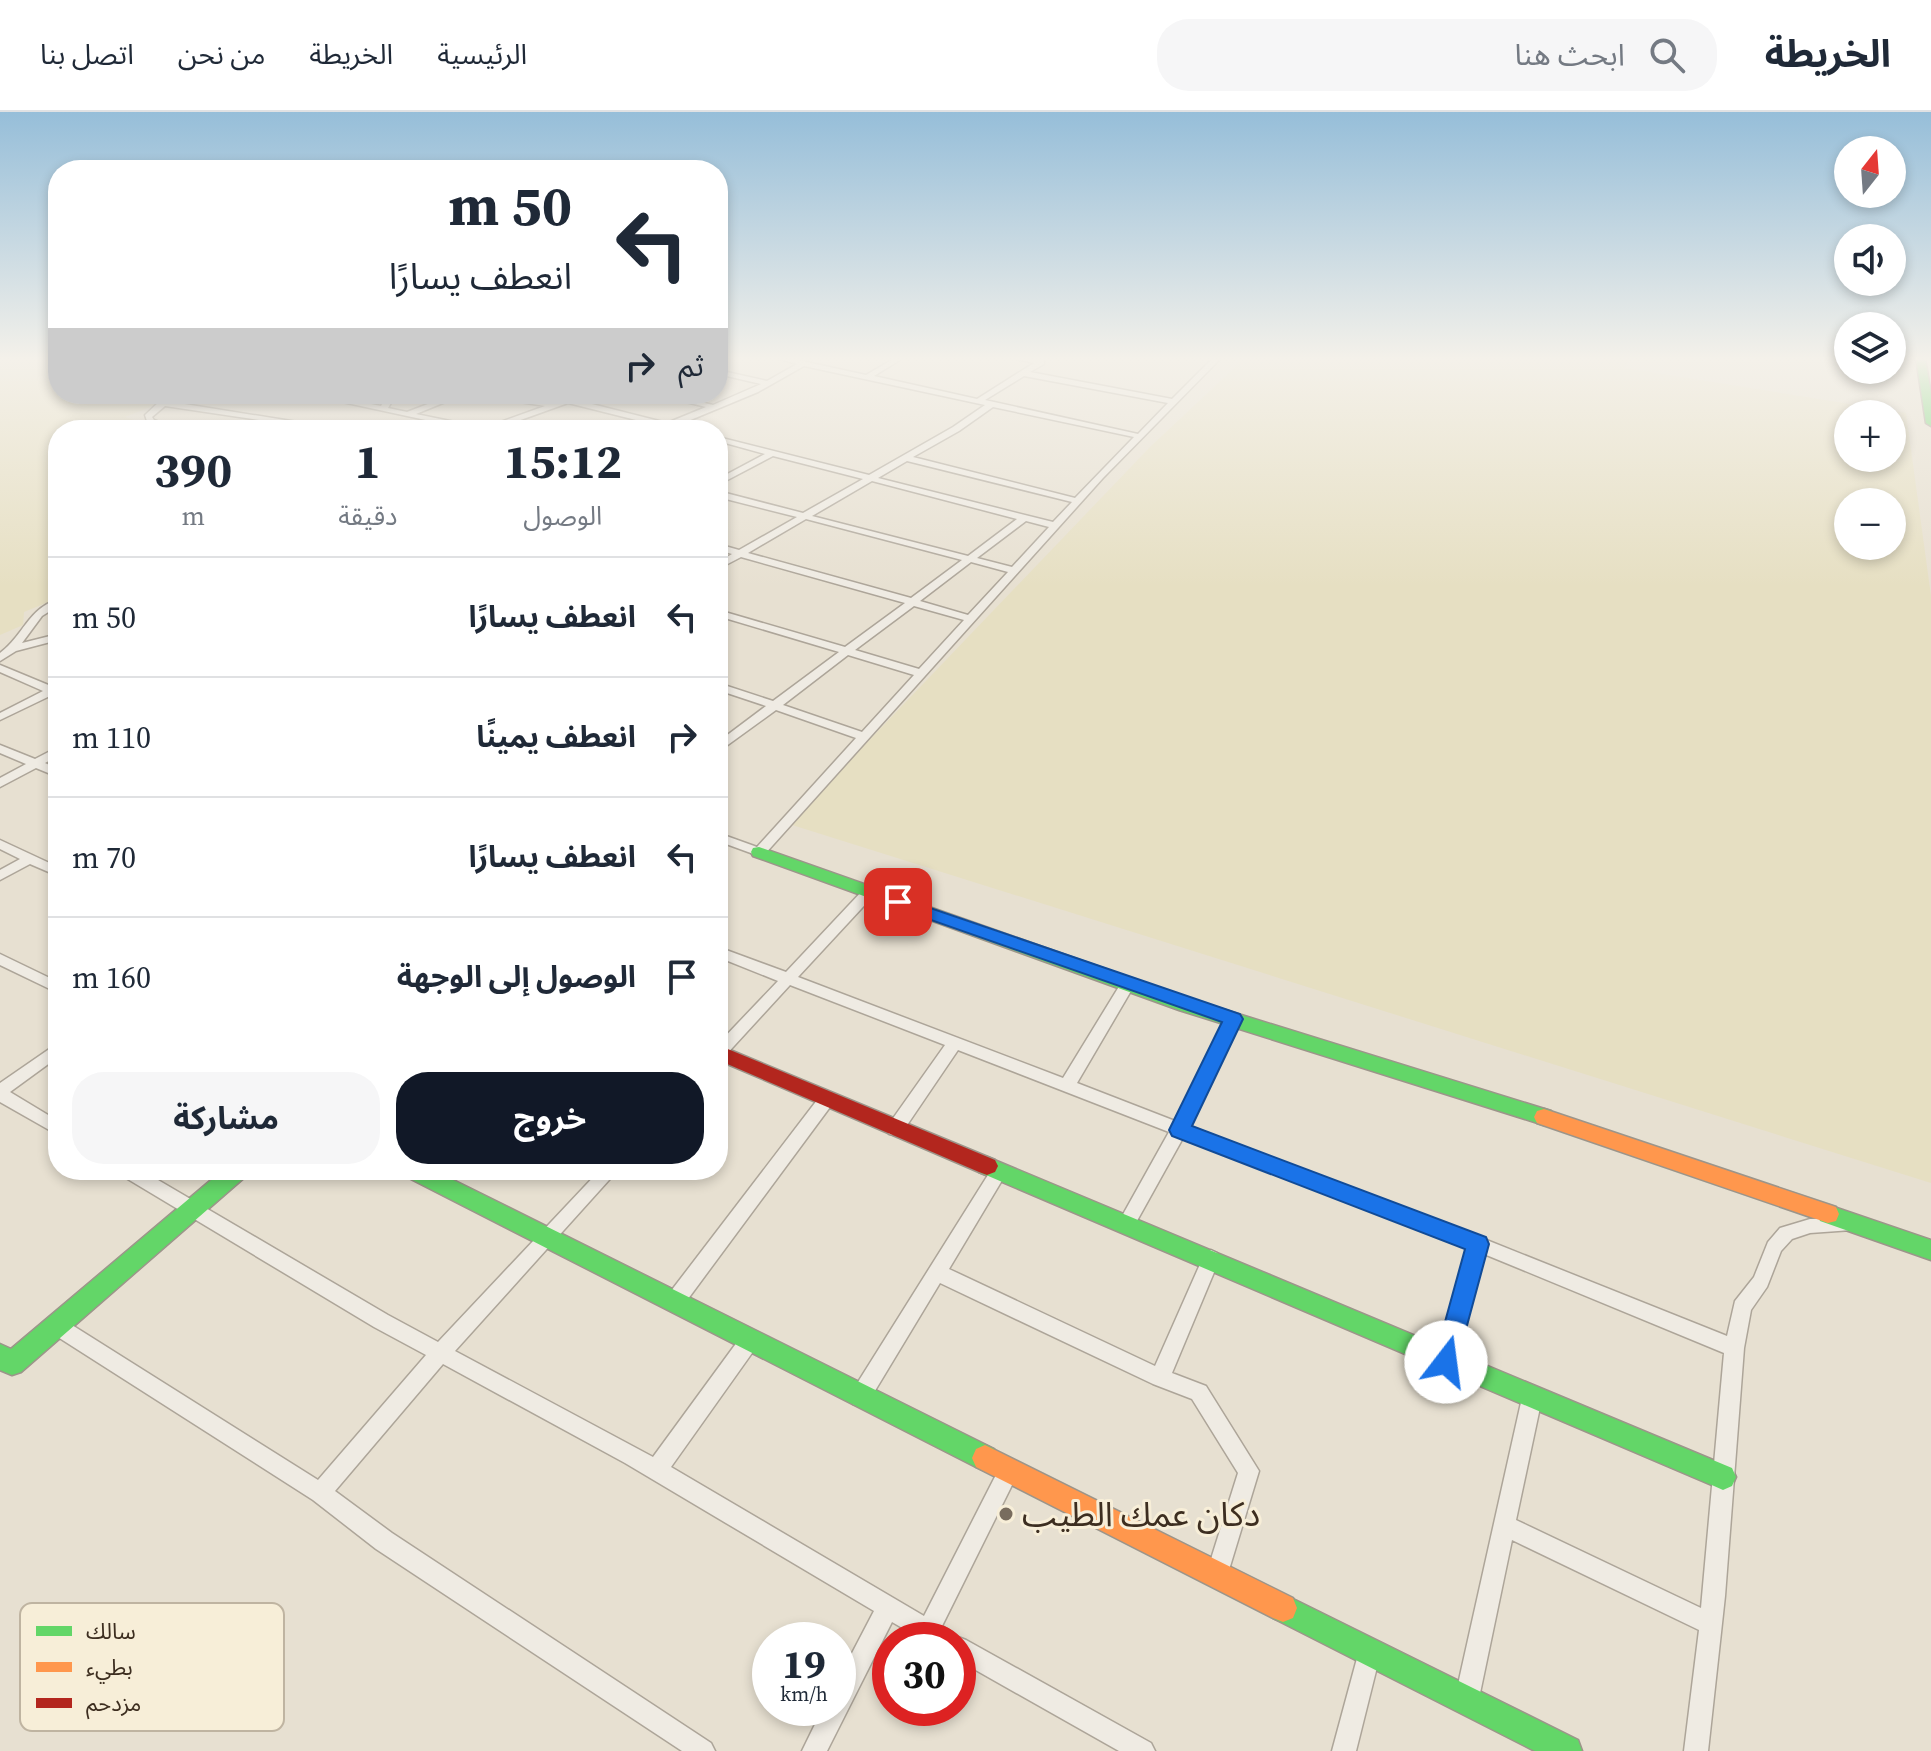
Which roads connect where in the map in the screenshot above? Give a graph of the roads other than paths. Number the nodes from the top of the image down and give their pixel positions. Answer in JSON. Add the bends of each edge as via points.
{"nodes":[{"id":1,"x":946,"y":434,"type":"edge"},
{"id":2,"x":1131,"y":434,"type":"edge"},
{"id":3,"x":1138,"y":436,"type":"joint"},
{"id":4,"x":728,"y":442,"type":"edge"},
{"id":5,"x":772,"y":453,"type":"junction"},
{"id":6,"x":905,"y":458,"type":"junction"},
{"id":7,"x":728,"y":477,"type":"edge"},
{"id":8,"x":871,"y":479,"type":"junction"},
{"id":9,"x":728,"y":497,"type":"edge"},
{"id":10,"x":1078,"y":501,"type":"junction"},
{"id":11,"x":803,"y":517,"type":"junction"},
{"id":12,"x":1024,"y":518,"type":"junction"},
{"id":13,"x":1056,"y":526,"type":"junction"},
{"id":14,"x":728,"y":550,"type":"edge"},
{"id":15,"x":741,"y":553,"type":"junction"},
{"id":16,"x":728,"y":560,"type":"edge"},
{"id":17,"x":970,"y":560,"type":"junction"},
{"id":18,"x":1016,"y":571,"type":"junction"},
{"id":19,"x":914,"y":603,"type":"junction"},
{"id":20,"x":48,"y":606,"type":"edge"},
{"id":21,"x":728,"y":616,"type":"edge"},
{"id":22,"x":972,"y":619,"type":"junction"},
{"id":23,"x":48,"y":639,"type":"edge"},
{"id":24,"x":13,"y":648,"type":"junction"},
{"id":25,"x":849,"y":652,"type":"junction"},
{"id":26,"x":0,"y":658,"type":"edge"},
{"id":27,"x":0,"y":668,"type":"edge"},
{"id":28,"x":920,"y":673,"type":"junction"},
{"id":29,"x":48,"y":689,"type":"edge"},
{"id":30,"x":728,"y":690,"type":"edge"},
{"id":31,"x":48,"y":695,"type":"edge"},
{"id":32,"x":777,"y":707,"type":"junction"},
{"id":33,"x":3,"y":713,"type":"edge"},
{"id":34,"x":863,"y":736,"type":"junction"},
{"id":35,"x":728,"y":741,"type":"edge"},
{"id":36,"x":0,"y":749,"type":"edge"},
{"id":37,"x":48,"y":756,"type":"edge"},
{"id":38,"x":35,"y":763,"type":"junction"},
{"id":39,"x":48,"y":769,"type":"edge"},
{"id":40,"x":0,"y":783,"type":"edge"},
{"id":41,"x":728,"y":841,"type":"edge"},
{"id":42,"x":0,"y":844,"type":"edge"},
{"id":43,"x":759,"y":852,"type":"junction"},
{"id":44,"x":30,"y":858,"type":"junction"},
{"id":45,"x":48,"y":867,"type":"edge"},
{"id":46,"x":0,"y":876,"type":"edge"},
{"id":47,"x":869,"y":892,"type":"junction"},
{"id":48,"x":728,"y":956,"type":"edge"},
{"id":49,"x":3,"y":965,"type":"edge"},
{"id":50,"x":788,"y":979,"type":"junction"},
{"id":51,"x":48,"y":984,"type":"edge"},
{"id":52,"x":1128,"y":984,"type":"junction"},
{"id":53,"x":1233,"y":1019,"type":"junction"},
{"id":54,"x":728,"y":1042,"type":"edge"},
{"id":55,"x":955,"y":1043,"type":"junction"},
{"id":56,"x":48,"y":1057,"type":"edge"},
{"id":57,"x":728,"y":1057,"type":"edge"},
{"id":58,"x":1067,"y":1086,"type":"junction"},
{"id":59,"x":0,"y":1093,"type":"edge"},
{"id":60,"x":827,"y":1099,"type":"junction"},
{"id":61,"x":48,"y":1123,"type":"edge"},
{"id":62,"x":895,"y":1129,"type":"junction"},
{"id":63,"x":1179,"y":1130,"type":"junction"},
{"id":64,"x":999,"y":1172,"type":"junction"},
{"id":65,"x":144,"y":1180,"type":"edge"},
{"id":66,"x":226,"y":1180,"type":"edge"},
{"id":67,"x":432,"y":1180,"type":"edge"},
{"id":68,"x":601,"y":1180,"type":"edge"},
{"id":69,"x":192,"y":1209,"type":"junction"},
{"id":70,"x":1127,"y":1223,"type":"junction"},
{"id":71,"x":1854,"y":1225,"type":"junction"},
{"id":72,"x":546,"y":1239,"type":"junction"},
{"id":73,"x":1478,"y":1244,"type":"junction"},
{"id":74,"x":1931,"y":1250,"type":"edge"},
{"id":75,"x":1211,"y":1258,"type":"junction"},
{"id":76,"x":938,"y":1273,"type":"junction"},
{"id":77,"x":675,"y":1301,"type":"junction"},
{"id":78,"x":57,"y":1326,"type":"junction"},
{"id":79,"x":750,"y":1340,"type":"junction"},
{"id":80,"x":1734,"y":1348,"type":"junction"},
{"id":81,"x":440,"y":1353,"type":"junction"},
{"id":82,"x":1446,"y":1362,"type":"junction"},
{"id":83,"x":4,"y":1364,"type":"edge"},
{"id":84,"x":1160,"y":1378,"type":"junction"},
{"id":85,"x":860,"y":1397,"type":"junction"},
{"id":86,"x":1532,"y":1398,"type":"junction"},
{"id":87,"x":656,"y":1471,"type":"junction"},
{"id":88,"x":1008,"y":1472,"type":"junction"},
{"id":89,"x":1723,"y":1477,"type":"junction"},
{"id":90,"x":320,"y":1493,"type":"junction"},
{"id":91,"x":1505,"y":1526,"type":"junction"},
{"id":92,"x":1217,"y":1575,"type":"junction"},
{"id":93,"x":887,"y":1608,"type":"junction"},
{"id":94,"x":912,"y":1622,"type":"edge"},
{"id":95,"x":942,"y":1622,"type":"edge"},
{"id":96,"x":1710,"y":1624,"type":"junction"},
{"id":97,"x":1370,"y":1651,"type":"junction"},
{"id":98,"x":976,"y":1658,"type":"edge"},
{"id":99,"x":856,"y":1669,"type":"edge"},
{"id":100,"x":1467,"y":1698,"type":"junction"},
{"id":101,"x":827,"y":1726,"type":"edge"},
{"id":102,"x":703,"y":1751,"type":"edge"},
{"id":103,"x":814,"y":1751,"type":"edge"},
{"id":104,"x":1143,"y":1751,"type":"edge"},
{"id":105,"x":1344,"y":1751,"type":"edge"},
{"id":106,"x":1567,"y":1751,"type":"edge"},
{"id":107,"x":1696,"y":1751,"type":"edge"}],
"edges":[{"from":1,"to":6,"type":"street"},
{"from":2,"to":3,"type":"street"},
{"from":3,"to":10,"type":"street"},
{"from":4,"to":5,"type":"street"},
{"from":5,"to":7,"type":"street"},
{"from":5,"to":8,"type":"street"},
{"from":6,"to":8,"type":"street"},
{"from":6,"to":10,"type":"street"},
{"from":8,"to":11,"type":"street"},
{"from":8,"to":12,"type":"street"},
{"from":9,"to":11,"type":"street"},
{"from":10,"to":13,"type":"street"},
{"from":11,"to":15,"type":"street"},
{"from":11,"to":17,"type":"street"},
{"from":12,"to":13,"type":"street"},
{"from":12,"to":17,"type":"street"},
{"from":13,"to":18,"type":"street"},
{"from":14,"to":15,"type":"street"},
{"from":15,"to":16,"type":"street"},
{"from":15,"to":19,"type":"street"},
{"from":17,"to":18,"type":"street"},
{"from":17,"to":19,"type":"street"},
{"from":18,"to":22,"type":"street"},
{"from":19,"to":22,"type":"street"},
{"from":19,"to":25,"type":"street"},
{"from":20,"to":24,"type":"street","via":[[37,611]]},
{"from":21,"to":25,"type":"street"},
{"from":22,"to":28,"type":"street"},
{"from":23,"to":24,"type":"street"},
{"from":24,"to":26,"type":"street"},
{"from":25,"to":28,"type":"street"},
{"from":25,"to":32,"type":"street"},
{"from":27,"to":29,"type":"street"},
{"from":28,"to":34,"type":"street"},
{"from":30,"to":32,"type":"street"},
{"from":31,"to":33,"type":"street"},
{"from":32,"to":34,"type":"street"},
{"from":32,"to":35,"type":"street"},
{"from":34,"to":43,"type":"street"},
{"from":36,"to":38,"type":"street"},
{"from":37,"to":38,"type":"street"},
{"from":38,"to":39,"type":"street"},
{"from":38,"to":40,"type":"street"},
{"from":41,"to":43,"type":"street"},
{"from":42,"to":44,"type":"street"},
{"from":43,"to":47,"type":"main road"},
{"from":44,"to":45,"type":"street"},
{"from":44,"to":46,"type":"street"},
{"from":47,"to":50,"type":"street"},
{"from":47,"to":52,"type":"main road"},
{"from":48,"to":50,"type":"street"},
{"from":49,"to":51,"type":"street"},
{"from":50,"to":54,"type":"street"},
{"from":50,"to":55,"type":"street"},
{"from":52,"to":53,"type":"main road"},
{"from":52,"to":58,"type":"street"},
{"from":53,"to":63,"type":"street"},
{"from":53,"to":71,"type":"main road","via":[[1639,1147]]},
{"from":55,"to":58,"type":"street"},
{"from":55,"to":62,"type":"street"},
{"from":56,"to":59,"type":"street"},
{"from":57,"to":60,"type":"main road"},
{"from":58,"to":63,"type":"street"},
{"from":59,"to":61,"type":"street"},
{"from":60,"to":62,"type":"main road"},
{"from":60,"to":77,"type":"street"},
{"from":62,"to":64,"type":"main road"},
{"from":63,"to":70,"type":"street"},
{"from":63,"to":73,"type":"street"},
{"from":64,"to":70,"type":"main road"},
{"from":64,"to":76,"type":"street"},
{"from":65,"to":69,"type":"street"},
{"from":66,"to":69,"type":"main road"},
{"from":67,"to":72,"type":"main road"},
{"from":68,"to":72,"type":"street"},
{"from":69,"to":78,"type":"main road"},
{"from":69,"to":81,"type":"street"},
{"from":70,"to":75,"type":"main road"},
{"from":71,"to":74,"type":"main road"},
{"from":71,"to":80,"type":"street","via":[[1810,1226],[1779,1239],[1761,1281],[1745,1299]]},
{"from":72,"to":77,"type":"main road"},
{"from":72,"to":81,"type":"street"},
{"from":73,"to":80,"type":"street"},
{"from":73,"to":82,"type":"street"},
{"from":75,"to":82,"type":"main road"},
{"from":75,"to":84,"type":"street"},
{"from":76,"to":84,"type":"street"},
{"from":76,"to":85,"type":"street"},
{"from":77,"to":79,"type":"main road"},
{"from":78,"to":83,"type":"main road"},
{"from":78,"to":90,"type":"street"},
{"from":79,"to":85,"type":"main road"},
{"from":79,"to":87,"type":"street"},
{"from":80,"to":89,"type":"street"},
{"from":81,"to":87,"type":"street"},
{"from":81,"to":90,"type":"street"},
{"from":82,"to":86,"type":"main road"},
{"from":84,"to":92,"type":"street","via":[[1199,1392],[1249,1471]]},
{"from":85,"to":88,"type":"main road"},
{"from":86,"to":89,"type":"main road"},
{"from":86,"to":91,"type":"street"},
{"from":87,"to":93,"type":"street"},
{"from":88,"to":92,"type":"main road"},
{"from":88,"to":95,"type":"street"},
{"from":89,"to":96,"type":"street"},
{"from":90,"to":102,"type":"street","via":[[384,1541]]},
{"from":91,"to":96,"type":"street"},
{"from":91,"to":100,"type":"street"},
{"from":92,"to":97,"type":"main road"},
{"from":93,"to":94,"type":"street"},
{"from":93,"to":99,"type":"street"},
{"from":96,"to":107,"type":"street"},
{"from":97,"to":100,"type":"main road"},
{"from":97,"to":105,"type":"street"},
{"from":98,"to":104,"type":"street"},
{"from":100,"to":106,"type":"main road"},
{"from":101,"to":103,"type":"street"}]}
